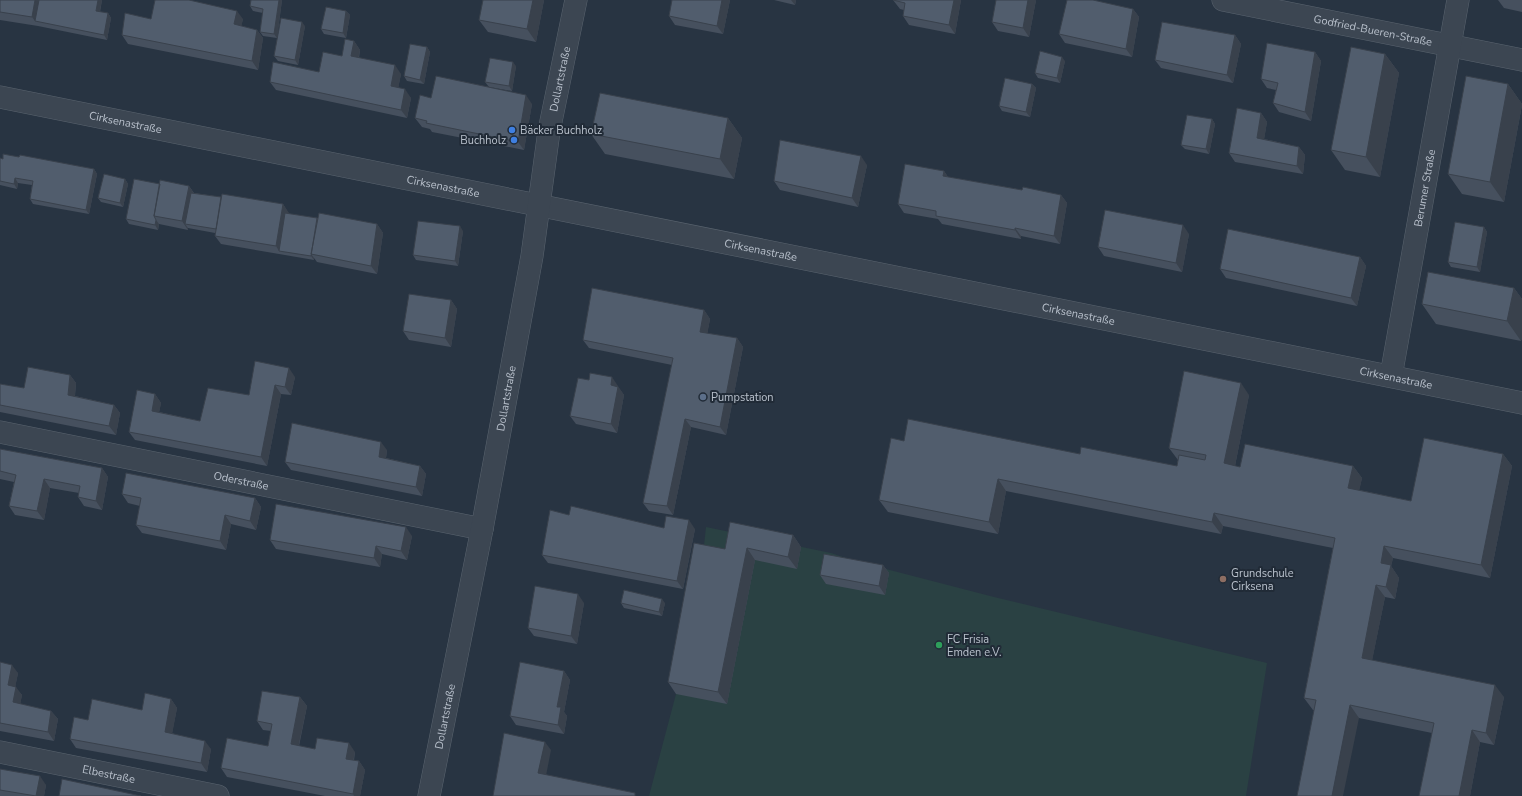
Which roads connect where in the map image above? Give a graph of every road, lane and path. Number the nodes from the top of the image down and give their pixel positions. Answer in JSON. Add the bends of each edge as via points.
{"nodes":[{"id":1,"x":576,"y":0,"type":"edge"},
{"id":2,"x":1223,"y":0,"type":"edge"},
{"id":3,"x":1458,"y":0,"type":"edge"},
{"id":4,"x":1449,"y":45,"type":"junction"},
{"id":5,"x":1522,"y":60,"type":"edge"},
{"id":6,"x":0,"y":97,"type":"edge"},
{"id":7,"x":539,"y":205,"type":"junction"},
{"id":8,"x":1391,"y":376,"type":"junction"},
{"id":9,"x":1522,"y":403,"type":"edge"},
{"id":10,"x":0,"y":432,"type":"edge"},
{"id":11,"x":482,"y":529,"type":"junction"},
{"id":12,"x":0,"y":752,"type":"edge"},
{"id":13,"x":218,"y":796,"type":"edge"},
{"id":14,"x":429,"y":796,"type":"edge"}],
"edges":[{"from":1,"to":7,"type":"street","name":"Dollartstraße","via":[[549,131]]},
{"from":2,"to":4,"type":"street","name":"Godfried-Bueren-Straße"},
{"from":3,"to":4,"type":"street","name":"Berumer Straße"},
{"from":4,"to":5,"type":"street","name":"Godfried-Bueren-Straße"},
{"from":4,"to":8,"type":"street","name":"Berumer Straße"},
{"from":6,"to":7,"type":"street","name":"Cirksenastraße"},
{"from":7,"to":8,"type":"street","name":"Cirksenastraße"},
{"from":7,"to":11,"type":"street","name":"Dollartstraße"},
{"from":8,"to":9,"type":"street","name":"Cirksenastraße"},
{"from":10,"to":11,"type":"street","name":"Oderstraße"},
{"from":11,"to":14,"type":"street","name":"Dollartstraße"},
{"from":12,"to":13,"type":"street","name":"Elbestraße"}]}
